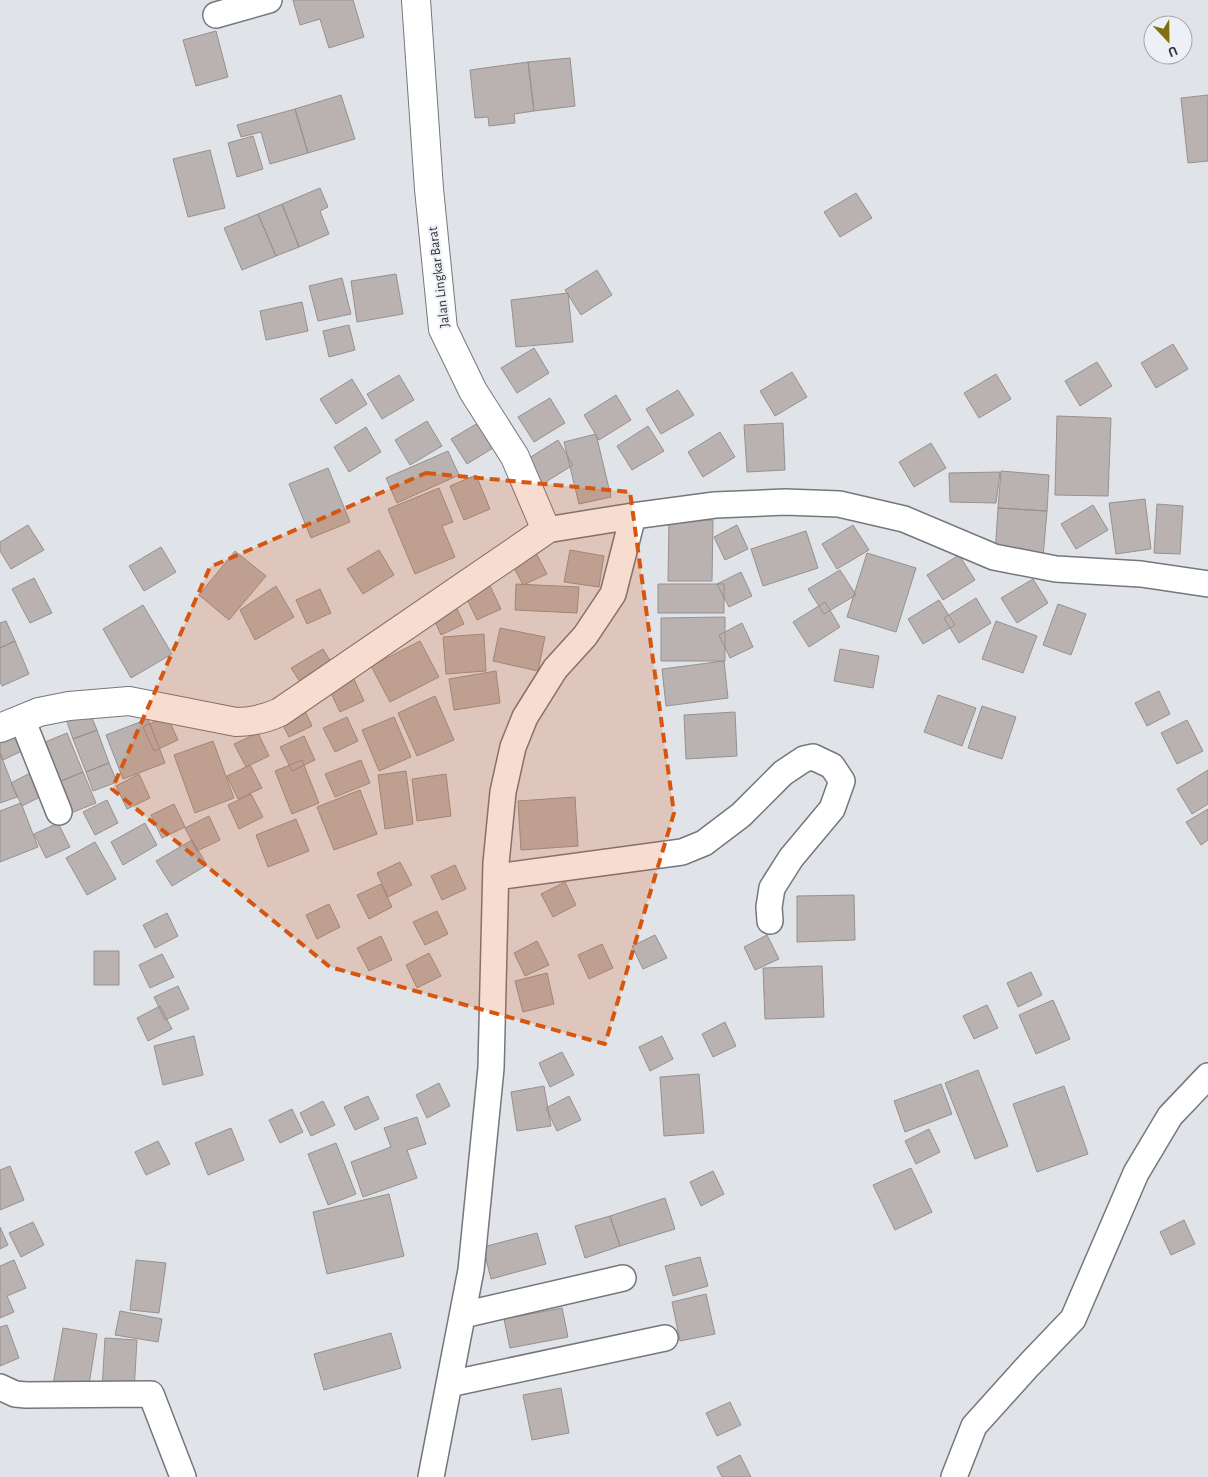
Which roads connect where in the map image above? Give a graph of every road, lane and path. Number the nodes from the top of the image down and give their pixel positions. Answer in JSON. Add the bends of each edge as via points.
{"nodes":[{"id":1,"x":269,"y":0,"type":"edge"},
{"id":2,"x":416,"y":0,"type":"edge"},
{"id":3,"x":216,"y":15,"type":"dead end"},
{"id":4,"x":633,"y":516,"type":"junction"},
{"id":5,"x":546,"y":530,"type":"junction"},
{"id":6,"x":1208,"y":577,"type":"edge"},
{"id":7,"x":11,"y":724,"type":"edge"},
{"id":8,"x":59,"y":812,"type":"dead end"},
{"id":9,"x":496,"y":877,"type":"junction"},
{"id":10,"x":770,"y":921,"type":"dead end"},
{"id":11,"x":1208,"y":1076,"type":"edge"},
{"id":12,"x":623,"y":1278,"type":"dead end"},
{"id":13,"x":463,"y":1314,"type":"junction"},
{"id":14,"x":665,"y":1338,"type":"dead end"},
{"id":15,"x":449,"y":1384,"type":"junction"},
{"id":16,"x":0,"y":1387,"type":"edge"},
{"id":17,"x":183,"y":1477,"type":"edge"},
{"id":18,"x":431,"y":1477,"type":"edge"},
{"id":19,"x":954,"y":1477,"type":"edge"}],
"edges":[{"from":1,"to":3,"type":"street"},
{"from":2,"to":5,"type":"street","name":"Jalan Lingkar Barat","via":[[429,189],[443,329],[473,391],[515,457]]},
{"from":4,"to":5,"type":"street"},
{"from":4,"to":6,"type":"street","via":[[715,505],[838,504],[904,519],[994,557],[1056,569]]},
{"from":4,"to":9,"type":"street","via":[[613,594],[585,636],[554,669],[524,717],[503,792]]},
{"from":5,"to":7,"type":"street","via":[[280,712],[266,718],[236,722],[129,701],[69,706],[39,712]]},
{"from":7,"to":8,"type":"street"},
{"from":9,"to":10,"type":"street","via":[[682,852],[704,843],[741,815],[783,773],[813,757],[832,766],[842,781],[832,809],[791,858],[772,888]]},
{"from":9,"to":13,"type":"street","via":[[491,1068],[471,1270]]},
{"from":11,"to":19,"type":"street","via":[[1170,1116],[1136,1173],[1073,1319],[974,1426]]},
{"from":12,"to":13,"type":"street"},
{"from":13,"to":15,"type":"street"},
{"from":14,"to":15,"type":"street"},
{"from":15,"to":18,"type":"street"},
{"from":16,"to":17,"type":"street","via":[[26,1395],[151,1394]]}]}
